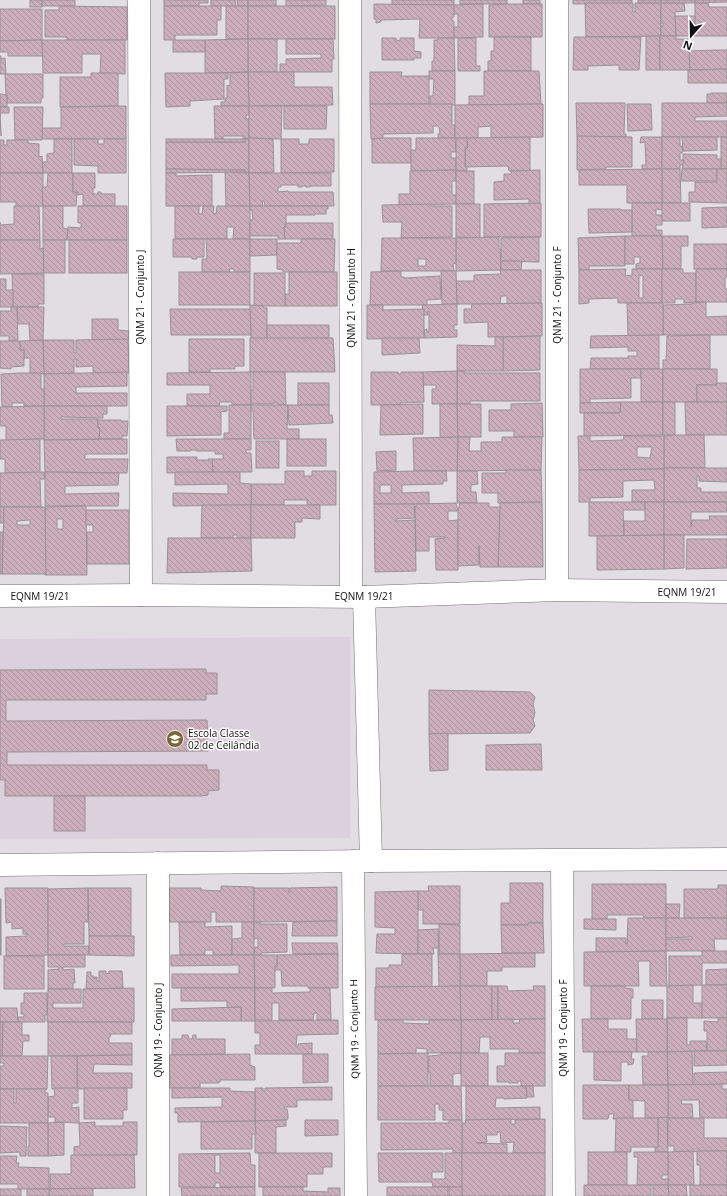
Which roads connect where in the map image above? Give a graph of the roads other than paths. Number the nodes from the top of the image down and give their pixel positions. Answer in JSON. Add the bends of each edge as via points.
{"nodes":[{"id":1,"x":139,"y":0,"type":"edge"},
{"id":2,"x":350,"y":0,"type":"edge"},
{"id":3,"x":557,"y":0,"type":"edge"},
{"id":4,"x":557,"y":590,"type":"junction"},
{"id":5,"x":727,"y":592,"type":"edge"},
{"id":6,"x":141,"y":595,"type":"junction"},
{"id":7,"x":0,"y":596,"type":"edge"},
{"id":8,"x":358,"y":597,"type":"junction"},
{"id":9,"x":727,"y":859,"type":"edge"},
{"id":10,"x":562,"y":860,"type":"junction"},
{"id":11,"x":362,"y":861,"type":"junction"},
{"id":12,"x":158,"y":863,"type":"junction"},
{"id":13,"x":0,"y":865,"type":"edge"},
{"id":14,"x":158,"y":1196,"type":"edge"},
{"id":15,"x":356,"y":1196,"type":"edge"},
{"id":16,"x":564,"y":1196,"type":"edge"}],
"edges":[{"from":1,"to":6,"type":"street","name":"QNM 21 - Conjunto J"},
{"from":2,"to":8,"type":"street","name":"QNM 21 - Conjunto H"},
{"from":3,"to":4,"type":"street","name":"QNM 21 - Conjunto F"},
{"from":4,"to":5,"type":"street","name":"EQNM 19/21"},
{"from":4,"to":8,"type":"street","name":"EQNM 19/21"},
{"from":6,"to":7,"type":"street","name":"EQNM 19/21"},
{"from":6,"to":8,"type":"street","name":"EQNM 19/21"},
{"from":8,"to":11,"type":"street","name":"QNM 21 - Conjunto H"},
{"from":9,"to":10,"type":"street"},
{"from":10,"to":11,"type":"street"},
{"from":10,"to":16,"type":"street","name":"QNM 19 - Conjunto F"},
{"from":11,"to":12,"type":"street"},
{"from":11,"to":15,"type":"street","name":"QNM 19 - Conjunto H"},
{"from":12,"to":13,"type":"street"},
{"from":12,"to":14,"type":"street","name":"QNM 19 - Conjunto J"}]}
